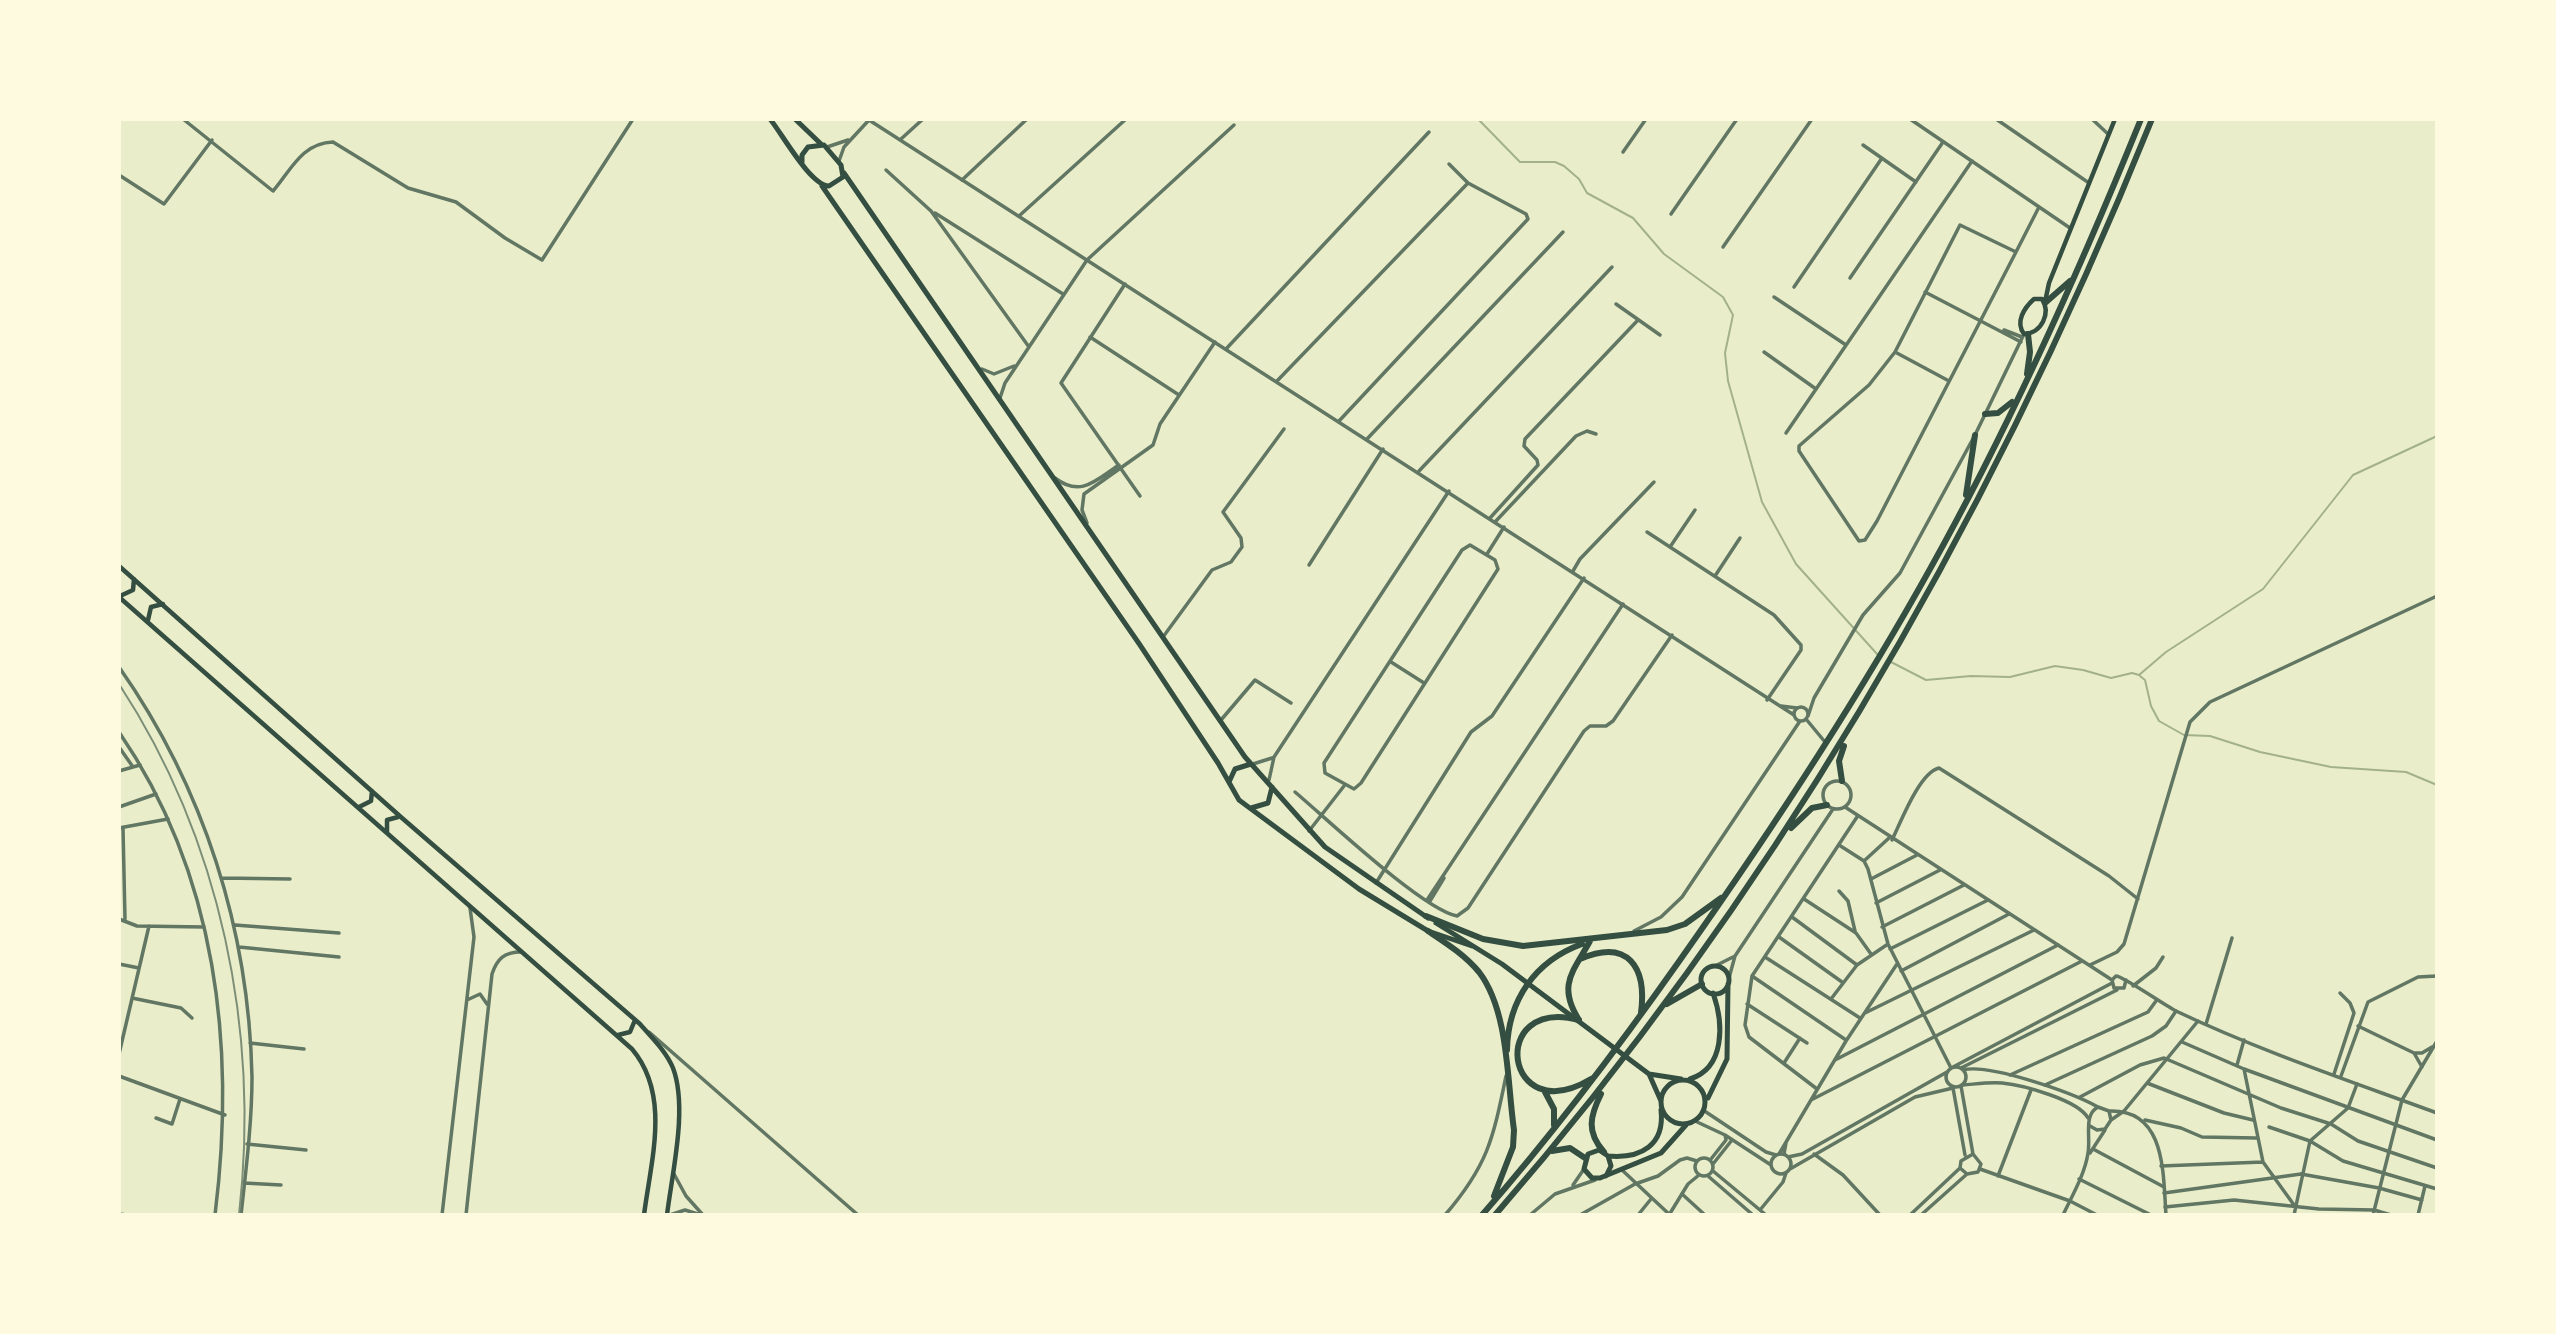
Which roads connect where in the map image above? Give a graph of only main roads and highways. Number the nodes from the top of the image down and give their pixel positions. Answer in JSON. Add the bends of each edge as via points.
{"nodes":[{"id":1,"x":770,"y":119,"type":"edge"},
{"id":2,"x":795,"y":119,"type":"edge"},
{"id":3,"x":2115,"y":119,"type":"edge"},
{"id":4,"x":2141,"y":119,"type":"edge"},
{"id":5,"x":2152,"y":119,"type":"edge"},
{"id":6,"x":824,"y":146,"type":"junction"},
{"id":7,"x":802,"y":162,"type":"junction"},
{"id":8,"x":844,"y":173,"type":"junction"},
{"id":9,"x":822,"y":186,"type":"junction"},
{"id":10,"x":2076,"y":274,"type":"junction"},
{"id":11,"x":2049,"y":283,"type":"junction"},
{"id":12,"x":2038,"y":298,"type":"junction"},
{"id":13,"x":2045,"y":302,"type":"junction"},
{"id":14,"x":2024,"y":337,"type":"junction"},
{"id":15,"x":2026,"y":381,"type":"junction"},
{"id":16,"x":2022,"y":389,"type":"junction"},
{"id":17,"x":1985,"y":414,"type":"road end"},
{"id":18,"x":1975,"y":435,"type":"road end"},
{"id":19,"x":1964,"y":504,"type":"junction"},
{"id":20,"x":119,"y":566,"type":"edge"},
{"id":21,"x":133,"y":578,"type":"junction"},
{"id":22,"x":119,"y":596,"type":"edge"},
{"id":23,"x":163,"y":604,"type":"junction"},
{"id":24,"x":148,"y":621,"type":"junction"},
{"id":25,"x":1849,"y":732,"type":"junction"},
{"id":26,"x":1252,"y":764,"type":"junction"},
{"id":27,"x":1842,"y":781,"type":"road end"},
{"id":28,"x":1229,"y":782,"type":"junction"},
{"id":29,"x":1271,"y":784,"type":"junction"},
{"id":30,"x":372,"y":791,"type":"junction"},
{"id":31,"x":358,"y":807,"type":"junction"},
{"id":32,"x":1830,"y":807,"type":"road end"},
{"id":33,"x":1251,"y":808,"type":"junction"},
{"id":34,"x":402,"y":818,"type":"junction"},
{"id":35,"x":388,"y":834,"type":"junction"},
{"id":36,"x":1776,"y":846,"type":"junction"},
{"id":37,"x":1732,"y":887,"type":"junction"},
{"id":38,"x":1426,"y":916,"type":"junction"},
{"id":39,"x":1428,"y":932,"type":"junction"},
{"id":40,"x":1590,"y":941,"type":"junction"},
{"id":41,"x":1481,"y":950,"type":"junction"},
{"id":42,"x":1580,"y":958,"type":"junction"},
{"id":43,"x":1729,"y":981,"type":"junction"},
{"id":44,"x":1527,"y":982,"type":"junction"},
{"id":45,"x":1702,"y":984,"type":"junction"},
{"id":46,"x":1713,"y":993,"type":"junction"},
{"id":47,"x":1663,"y":1007,"type":"junction"},
{"id":48,"x":1641,"y":1017,"type":"junction"},
{"id":49,"x":635,"y":1019,"type":"junction"},
{"id":50,"x":1579,"y":1020,"type":"junction"},
{"id":51,"x":617,"y":1035,"type":"junction"},
{"id":52,"x":1649,"y":1074,"type":"junction"},
{"id":53,"x":1506,"y":1076,"type":"junction"},
{"id":54,"x":1596,"y":1077,"type":"junction"},
{"id":55,"x":1686,"y":1080,"type":"junction"},
{"id":56,"x":1606,"y":1083,"type":"junction"},
{"id":57,"x":1545,"y":1092,"type":"junction"},
{"id":58,"x":1661,"y":1101,"type":"junction"},
{"id":59,"x":1706,"y":1101,"type":"junction"},
{"id":60,"x":1661,"y":1110,"type":"junction"},
{"id":61,"x":1686,"y":1125,"type":"junction"},
{"id":62,"x":1554,"y":1127,"type":"junction"},
{"id":63,"x":1550,"y":1152,"type":"junction"},
{"id":64,"x":1606,"y":1154,"type":"junction"},
{"id":65,"x":1585,"y":1158,"type":"junction"},
{"id":66,"x":1603,"y":1177,"type":"junction"},
{"id":67,"x":1490,"y":1206,"type":"junction"},
{"id":68,"x":644,"y":1215,"type":"edge"},
{"id":69,"x":668,"y":1215,"type":"edge"},
{"id":70,"x":1482,"y":1215,"type":"edge"},
{"id":71,"x":1495,"y":1215,"type":"edge"}],
"edges":[{"from":1,"to":7,"type":"main road"},
{"from":2,"to":6,"type":"main road"},
{"from":3,"to":11,"type":"main road"},
{"from":4,"to":10,"type":"highway"},
{"from":5,"to":25,"type":"highway","via":[[2087,278],[2003,453],[1948,561]]},
{"from":6,"to":7,"type":"main road","via":[[806,149]]},
{"from":6,"to":8,"type":"main road"},
{"from":7,"to":9,"type":"main road"},
{"from":8,"to":9,"type":"main road","via":[[838,183]]},
{"from":8,"to":26,"type":"main road"},
{"from":9,"to":28,"type":"main road","via":[[1140,645]]},
{"from":10,"to":13,"type":"highway"},
{"from":10,"to":15,"type":"highway"},
{"from":11,"to":12,"type":"main road"},
{"from":11,"to":13,"type":"main road"},
{"from":12,"to":13,"type":"main road"},
{"from":12,"to":14,"type":"main road","via":[[2024,311],[2020,325]]},
{"from":13,"to":14,"type":"main road","via":[[2044,321]]},
{"from":14,"to":15,"type":"highway","via":[[2030,352]]},
{"from":15,"to":16,"type":"highway"},
{"from":16,"to":17,"type":"highway","via":[[2010,406]]},
{"from":16,"to":19,"type":"highway"},
{"from":18,"to":19,"type":"highway"},
{"from":19,"to":37,"type":"highway","via":[[1877,661]]},
{"from":20,"to":21,"type":"main road"},
{"from":21,"to":22,"type":"main road","via":[[132,590]]},
{"from":21,"to":23,"type":"main road"},
{"from":22,"to":24,"type":"main road"},
{"from":23,"to":24,"type":"main road","via":[[151,607]]},
{"from":23,"to":30,"type":"main road"},
{"from":24,"to":31,"type":"main road"},
{"from":25,"to":27,"type":"highway","via":[[1839,761]]},
{"from":25,"to":36,"type":"highway"},
{"from":26,"to":28,"type":"main road","via":[[1235,769]]},
{"from":26,"to":29,"type":"main road"},
{"from":28,"to":33,"type":"main road","via":[[1236,797]]},
{"from":29,"to":33,"type":"main road","via":[[1268,803]]},
{"from":29,"to":38,"type":"main road","via":[[1309,832],[1336,856]]},
{"from":30,"to":31,"type":"main road","via":[[368,805]]},
{"from":30,"to":34,"type":"main road"},
{"from":31,"to":35,"type":"main road"},
{"from":32,"to":36,"type":"highway","via":[[1812,808]]},
{"from":33,"to":39,"type":"main road","via":[[1339,876]]},
{"from":34,"to":35,"type":"main road","via":[[387,820]]},
{"from":34,"to":49,"type":"main road"},
{"from":35,"to":51,"type":"main road"},
{"from":36,"to":47,"type":"highway"},
{"from":37,"to":40,"type":"highway","via":[[1685,924]]},
{"from":37,"to":48,"type":"highway"},
{"from":38,"to":40,"type":"highway","via":[[1483,939],[1513,945]]},
{"from":38,"to":41,"type":"main road"},
{"from":39,"to":41,"type":"main road"},
{"from":39,"to":53,"type":"highway","via":[[1466,959],[1490,991],[1501,1026]]},
{"from":40,"to":42,"type":"highway"},
{"from":40,"to":44,"type":"highway","via":[[1553,958]]},
{"from":41,"to":44,"type":"main road"},
{"from":42,"to":48,"type":"highway","via":[[1602,951],[1628,958],[1643,986]]},
{"from":42,"to":50,"type":"highway","via":[[1567,995]]},
{"from":43,"to":45,"type":"main road","via":[[1723,968],[1715,966],[1704,972]]},
{"from":43,"to":46,"type":"main road","via":[[1722,992]]},
{"from":43,"to":59,"type":"main road","via":[[1727,1059]]},
{"from":44,"to":50,"type":"main road"},
{"from":44,"to":53,"type":"highway","via":[[1509,1027]]},
{"from":45,"to":46,"type":"main road"},
{"from":45,"to":47,"type":"highway"},
{"from":46,"to":55,"type":"main road","via":[[1719,1019],[1717,1056],[1704,1075]]},
{"from":47,"to":56,"type":"highway"},
{"from":48,"to":54,"type":"highway"},
{"from":49,"to":51,"type":"main road","via":[[630,1032]]},
{"from":49,"to":69,"type":"main road","via":[[664,1052],[678,1089]]},
{"from":50,"to":52,"type":"main road"},
{"from":50,"to":57,"type":"highway","via":[[1542,1018],[1520,1038],[1516,1056],[1520,1070]]},
{"from":51,"to":68,"type":"main road","via":[[642,1061],[655,1091]]},
{"from":52,"to":55,"type":"main road"},
{"from":52,"to":58,"type":"main road"},
{"from":53,"to":67,"type":"highway","via":[[1513,1147]]},
{"from":54,"to":57,"type":"highway","via":[[1570,1091]]},
{"from":54,"to":62,"type":"highway"},
{"from":55,"to":58,"type":"main road","via":[[1667,1088]]},
{"from":55,"to":59,"type":"main road","via":[[1704,1089]]},
{"from":56,"to":63,"type":"highway"},
{"from":56,"to":64,"type":"highway","via":[[1590,1120],[1594,1140]]},
{"from":57,"to":62,"type":"highway","via":[[1553,1109]]},
{"from":58,"to":60,"type":"main road"},
{"from":59,"to":61,"type":"main road","via":[[1695,1121]]},
{"from":60,"to":61,"type":"main road","via":[[1671,1122]]},
{"from":60,"to":64,"type":"main road","via":[[1661,1133],[1650,1148],[1623,1157]]},
{"from":61,"to":66,"type":"main road","via":[[1661,1153]]},
{"from":62,"to":67,"type":"highway"},
{"from":63,"to":65,"type":"highway","via":[[1570,1148]]},
{"from":63,"to":71,"type":"highway"},
{"from":64,"to":65,"type":"main road","via":[[1593,1151]]},
{"from":64,"to":66,"type":"main road","via":[[1611,1166]]},
{"from":65,"to":66,"type":"main road","via":[[1584,1169],[1592,1178]]},
{"from":67,"to":70,"type":"highway"}]}
